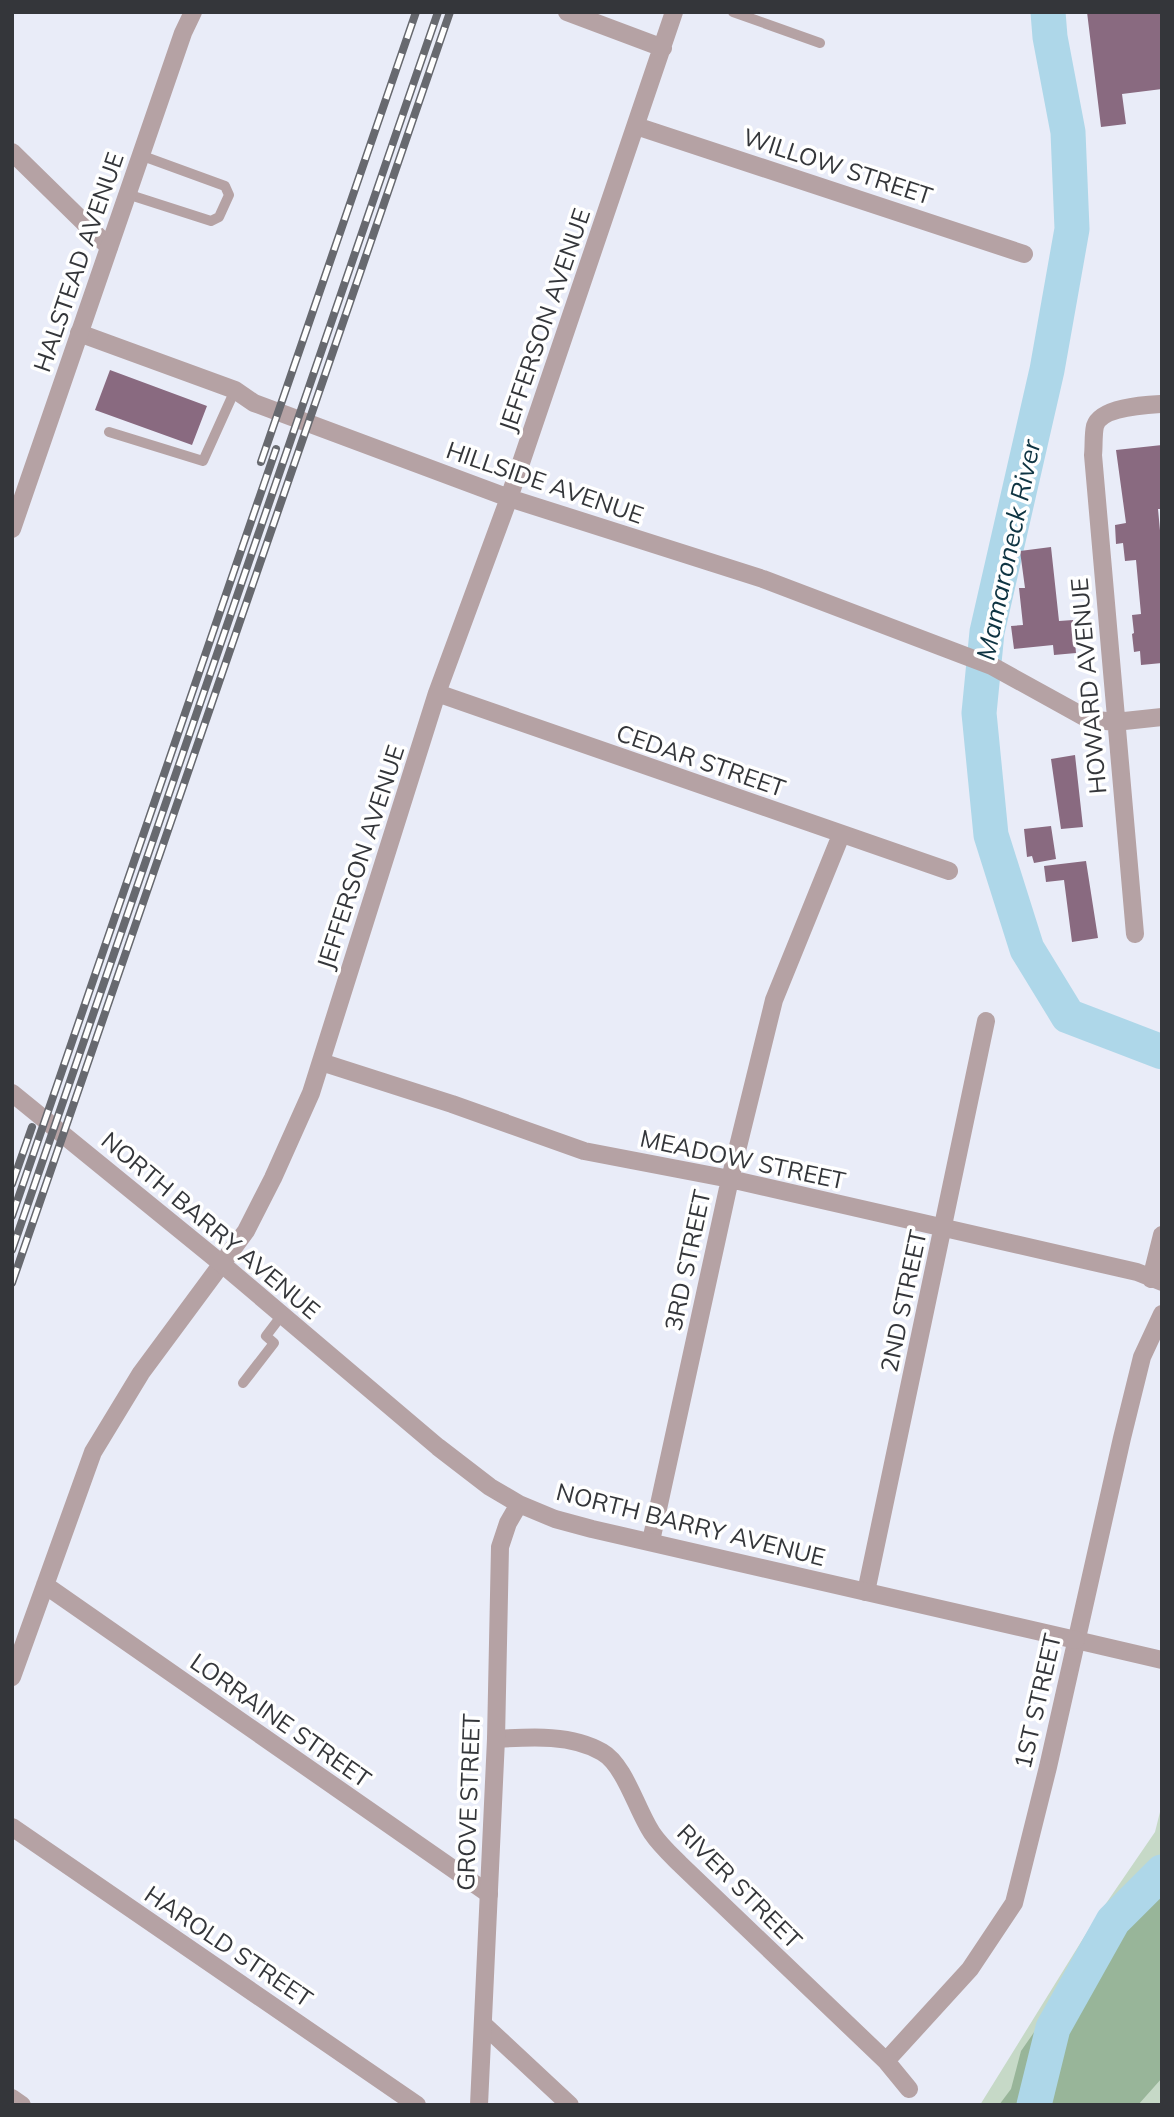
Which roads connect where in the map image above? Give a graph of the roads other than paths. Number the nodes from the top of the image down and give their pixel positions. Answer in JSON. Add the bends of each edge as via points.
{"nodes":[{"id":1,"x":193,"y":12,"type":"edge"},
{"id":2,"x":567,"y":12,"type":"edge"},
{"id":3,"x":674,"y":12,"type":"edge"},
{"id":4,"x":733,"y":12,"type":"edge"},
{"id":5,"x":820,"y":43,"type":"dead end"},
{"id":6,"x":663,"y":48,"type":"junction"},
{"id":7,"x":636,"y":126,"type":"junction"},
{"id":8,"x":12,"y":152,"type":"edge"},
{"id":9,"x":141,"y":155,"type":"junction"},
{"id":10,"x":127,"y":194,"type":"junction"},
{"id":11,"x":109,"y":247,"type":"junction"},
{"id":12,"x":1024,"y":254,"type":"dead end"},
{"id":13,"x":79,"y":333,"type":"junction"},
{"id":14,"x":235,"y":390,"type":"junction"},
{"id":15,"x":1162,"y":404,"type":"edge"},
{"id":16,"x":109,"y":432,"type":"dead end"},
{"id":17,"x":509,"y":498,"type":"junction"},
{"id":18,"x":12,"y":529,"type":"edge"},
{"id":19,"x":437,"y":693,"type":"junction"},
{"id":20,"x":1162,"y":717,"type":"edge"},
{"id":21,"x":1115,"y":722,"type":"junction"},
{"id":22,"x":841,"y":835,"type":"junction"},
{"id":23,"x":949,"y":871,"type":"dead end"},
{"id":24,"x":1135,"y":934,"type":"dead end"},
{"id":25,"x":986,"y":1021,"type":"dead end"},
{"id":26,"x":321,"y":1062,"type":"junction"},
{"id":27,"x":14,"y":1095,"type":"edge"},
{"id":28,"x":730,"y":1179,"type":"junction"},
{"id":29,"x":943,"y":1227,"type":"junction"},
{"id":30,"x":1162,"y":1235,"type":"edge"},
{"id":31,"x":222,"y":1264,"type":"junction"},
{"id":32,"x":1157,"y":1281,"type":"edge"},
{"id":33,"x":1162,"y":1314,"type":"edge"},
{"id":34,"x":282,"y":1315,"type":"junction"},
{"id":35,"x":243,"y":1383,"type":"dead end"},
{"id":36,"x":519,"y":1504,"type":"junction"},
{"id":37,"x":651,"y":1541,"type":"junction"},
{"id":38,"x":45,"y":1585,"type":"junction"},
{"id":39,"x":866,"y":1592,"type":"junction"},
{"id":40,"x":1076,"y":1640,"type":"junction"},
{"id":41,"x":1162,"y":1660,"type":"edge"},
{"id":42,"x":12,"y":1677,"type":"edge"},
{"id":43,"x":496,"y":1739,"type":"junction"},
{"id":44,"x":12,"y":1827,"type":"edge"},
{"id":45,"x":489,"y":1894,"type":"junction"},
{"id":46,"x":483,"y":2024,"type":"junction"},
{"id":47,"x":886,"y":2061,"type":"junction"},
{"id":48,"x":909,"y":2089,"type":"dead end"},
{"id":49,"x":12,"y":2098,"type":"edge"},
{"id":50,"x":22,"y":2105,"type":"edge"},
{"id":51,"x":417,"y":2105,"type":"edge"},
{"id":52,"x":479,"y":2105,"type":"edge"},
{"id":53,"x":570,"y":2105,"type":"edge"}],
"edges":[{"from":1,"to":9,"type":"street","name":"HALSTEAD AVENUE"},
{"from":2,"to":6,"type":"street"},
{"from":3,"to":6,"type":"street","name":"JEFFERSON AVENUE"},
{"from":4,"to":5,"type":"lane"},
{"from":6,"to":7,"type":"street","name":"JEFFERSON AVENUE"},
{"from":7,"to":12,"type":"street","name":"WILLOW STREET"},
{"from":7,"to":17,"type":"street","name":"JEFFERSON AVENUE"},
{"from":8,"to":11,"type":"street"},
{"from":9,"to":10,"type":"street","name":"HALSTEAD AVENUE"},
{"from":9,"to":10,"type":"lane","via":[[225,186],[229,195],[219,217],[211,221]]},
{"from":10,"to":11,"type":"street","name":"HALSTEAD AVENUE"},
{"from":11,"to":13,"type":"street","name":"HALSTEAD AVENUE"},
{"from":13,"to":14,"type":"street","name":"HILLSIDE AVENUE"},
{"from":13,"to":18,"type":"street","name":"HALSTEAD AVENUE"},
{"from":14,"to":16,"type":"lane","via":[[203,461]]},
{"from":14,"to":17,"type":"street","name":"HILLSIDE AVENUE","via":[[327,431]]},
{"from":15,"to":21,"type":"street","name":"HOWARD AVENUE","via":[[1114,411],[1095,425],[1093,455]]},
{"from":17,"to":19,"type":"street","name":"JEFFERSON AVENUE"},
{"from":17,"to":21,"type":"street","name":"HILLSIDE AVENUE","via":[[763,579],[998,670],[1088,719]]},
{"from":19,"to":22,"type":"street","name":"CEDAR STREET"},
{"from":19,"to":26,"type":"street","name":"JEFFERSON AVENUE"},
{"from":20,"to":21,"type":"street","name":"HILLSIDE AVENUE"},
{"from":21,"to":24,"type":"street","name":"HOWARD AVENUE"},
{"from":22,"to":23,"type":"street","name":"CEDAR STREET"},
{"from":22,"to":28,"type":"street","name":"3RD STREET","via":[[774,1000]]},
{"from":25,"to":29,"type":"street","name":"2ND STREET"},
{"from":26,"to":28,"type":"street","name":"MEADOW STREET","via":[[584,1151]]},
{"from":26,"to":31,"type":"street","name":"JEFFERSON AVENUE","via":[[273,1178],[246,1231]]},
{"from":27,"to":31,"type":"street","name":"NORTH BARRY AVENUE"},
{"from":28,"to":29,"type":"street","name":"MEADOW STREET"},
{"from":28,"to":37,"type":"street","name":"3RD STREET"},
{"from":29,"to":32,"type":"street","name":"MEADOW STREET","via":[[1137,1272]]},
{"from":29,"to":39,"type":"street","name":"2ND STREET"},
{"from":30,"to":32,"type":"street"},
{"from":31,"to":34,"type":"street","name":"NORTH BARRY AVENUE"},
{"from":31,"to":38,"type":"street","name":"JEFFERSON AVENUE","via":[[141,1373],[93,1452]]},
{"from":33,"to":40,"type":"street","name":"1ST STREET","via":[[1142,1357]]},
{"from":34,"to":35,"type":"lane","via":[[266,1336],[274,1343]]},
{"from":34,"to":36,"type":"street","name":"NORTH BARRY AVENUE","via":[[438,1447]]},
{"from":36,"to":37,"type":"street","name":"NORTH BARRY AVENUE","via":[[592,1530]]},
{"from":36,"to":43,"type":"street","name":"GROVE STREET","via":[[500,1548]]},
{"from":37,"to":39,"type":"street","name":"NORTH BARRY AVENUE"},
{"from":38,"to":42,"type":"street","name":"JEFFERSON AVENUE"},
{"from":38,"to":45,"type":"street","name":"LORRAINE STREET"},
{"from":39,"to":40,"type":"street","name":"NORTH BARRY AVENUE"},
{"from":40,"to":41,"type":"street","name":"NORTH BARRY AVENUE"},
{"from":40,"to":47,"type":"street","name":"1ST STREET","via":[[1014,1903],[970,1969]]},
{"from":43,"to":45,"type":"street","name":"GROVE STREET"},
{"from":43,"to":47,"type":"street","name":"RIVER STREET","via":[[572,1741],[603,1752],[615,1765],[652,1834],[681,1866]]},
{"from":44,"to":51,"type":"street","name":"HAROLD STREET"},
{"from":45,"to":46,"type":"street","name":"GROVE STREET"},
{"from":46,"to":52,"type":"street","name":"GROVE STREET"},
{"from":46,"to":53,"type":"street"},
{"from":47,"to":48,"type":"street","name":"RIVER STREET"},
{"from":49,"to":50,"type":"street"}]}
